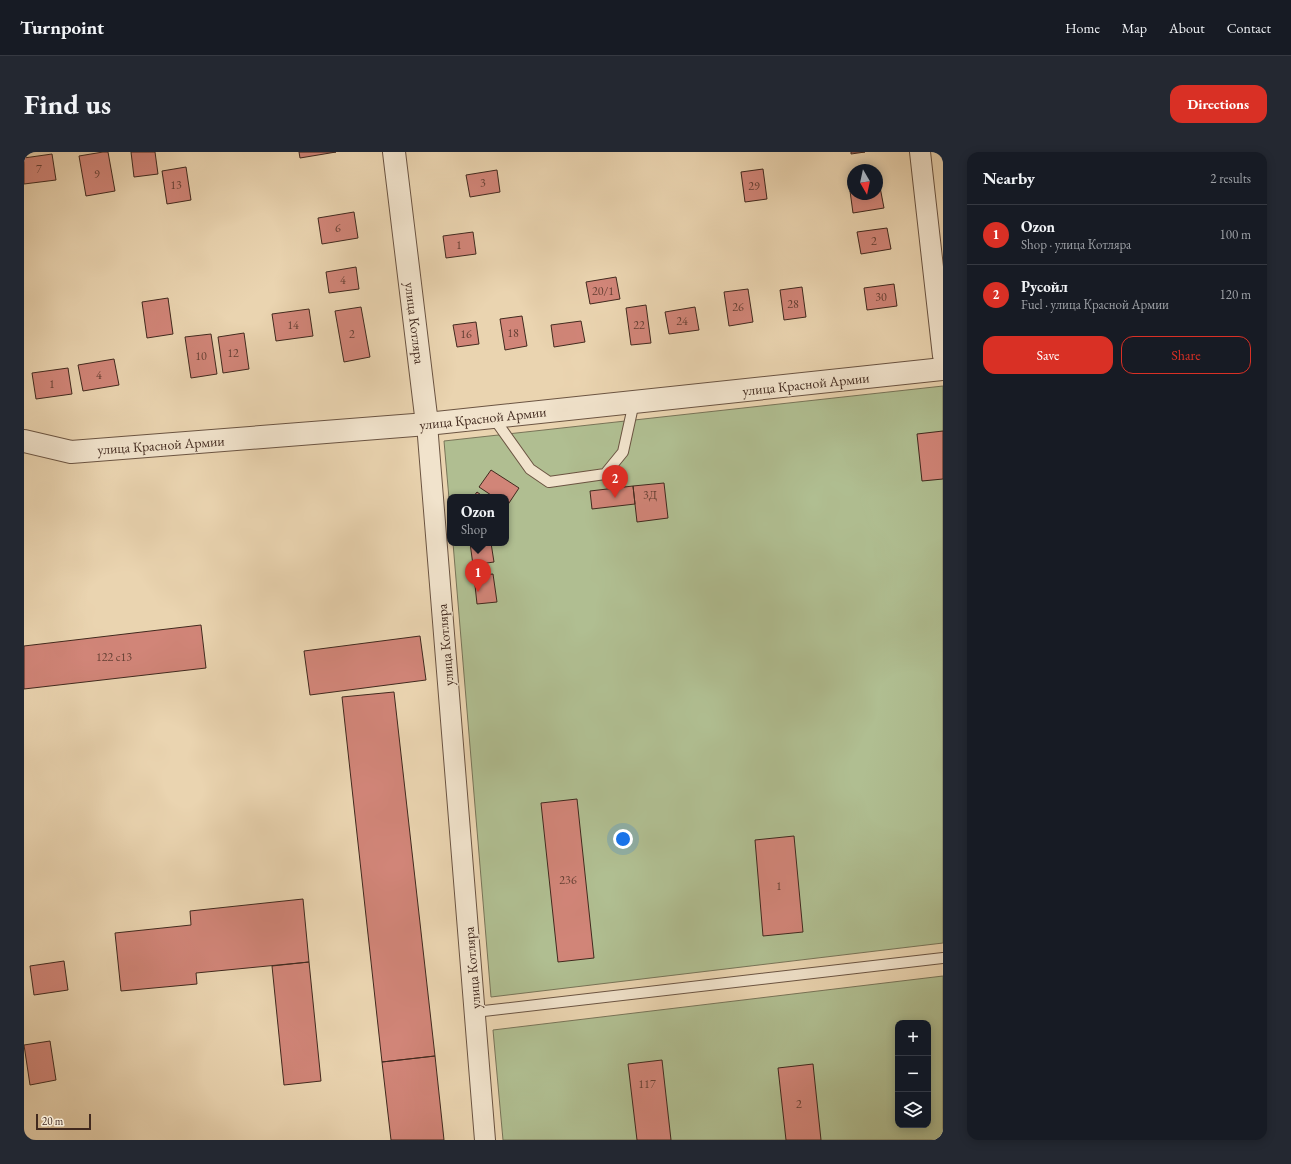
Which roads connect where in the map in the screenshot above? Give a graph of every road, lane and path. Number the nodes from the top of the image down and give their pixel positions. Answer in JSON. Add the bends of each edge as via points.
{"nodes":[{"id":1,"x":394,"y":152,"type":"edge"},
{"id":2,"x":920,"y":152,"type":"edge"},
{"id":3,"x":943,"y":356,"type":"edge"},
{"id":4,"x":943,"y":369,"type":"edge"},
{"id":5,"x":634,"y":402,"type":"junction"},
{"id":6,"x":493,"y":417,"type":"junction"},
{"id":7,"x":428,"y":424,"type":"junction"},
{"id":8,"x":24,"y":441,"type":"edge"},
{"id":9,"x":943,"y":958,"type":"edge"},
{"id":10,"x":475,"y":1012,"type":"junction"},
{"id":11,"x":485,"y":1140,"type":"edge"}],
"edges":[{"from":1,"to":7,"type":"street","name":"улица Котляра"},
{"from":2,"to":3,"type":"street"},
{"from":4,"to":5,"type":"street","name":"улица Красной Армии"},
{"from":5,"to":6,"type":"street","name":"улица Красной Армии"},
{"from":5,"to":6,"type":"lane","via":[[623,452],[605,474],[549,482],[530,469]]},
{"from":6,"to":7,"type":"street","name":"улица Красной Армии"},
{"from":7,"to":8,"type":"street","name":"улица Красной Армии","via":[[71,452]]},
{"from":7,"to":10,"type":"street","name":"улица Котляра"},
{"from":9,"to":10,"type":"lane"},
{"from":10,"to":11,"type":"street","name":"улица Котляра"}]}
